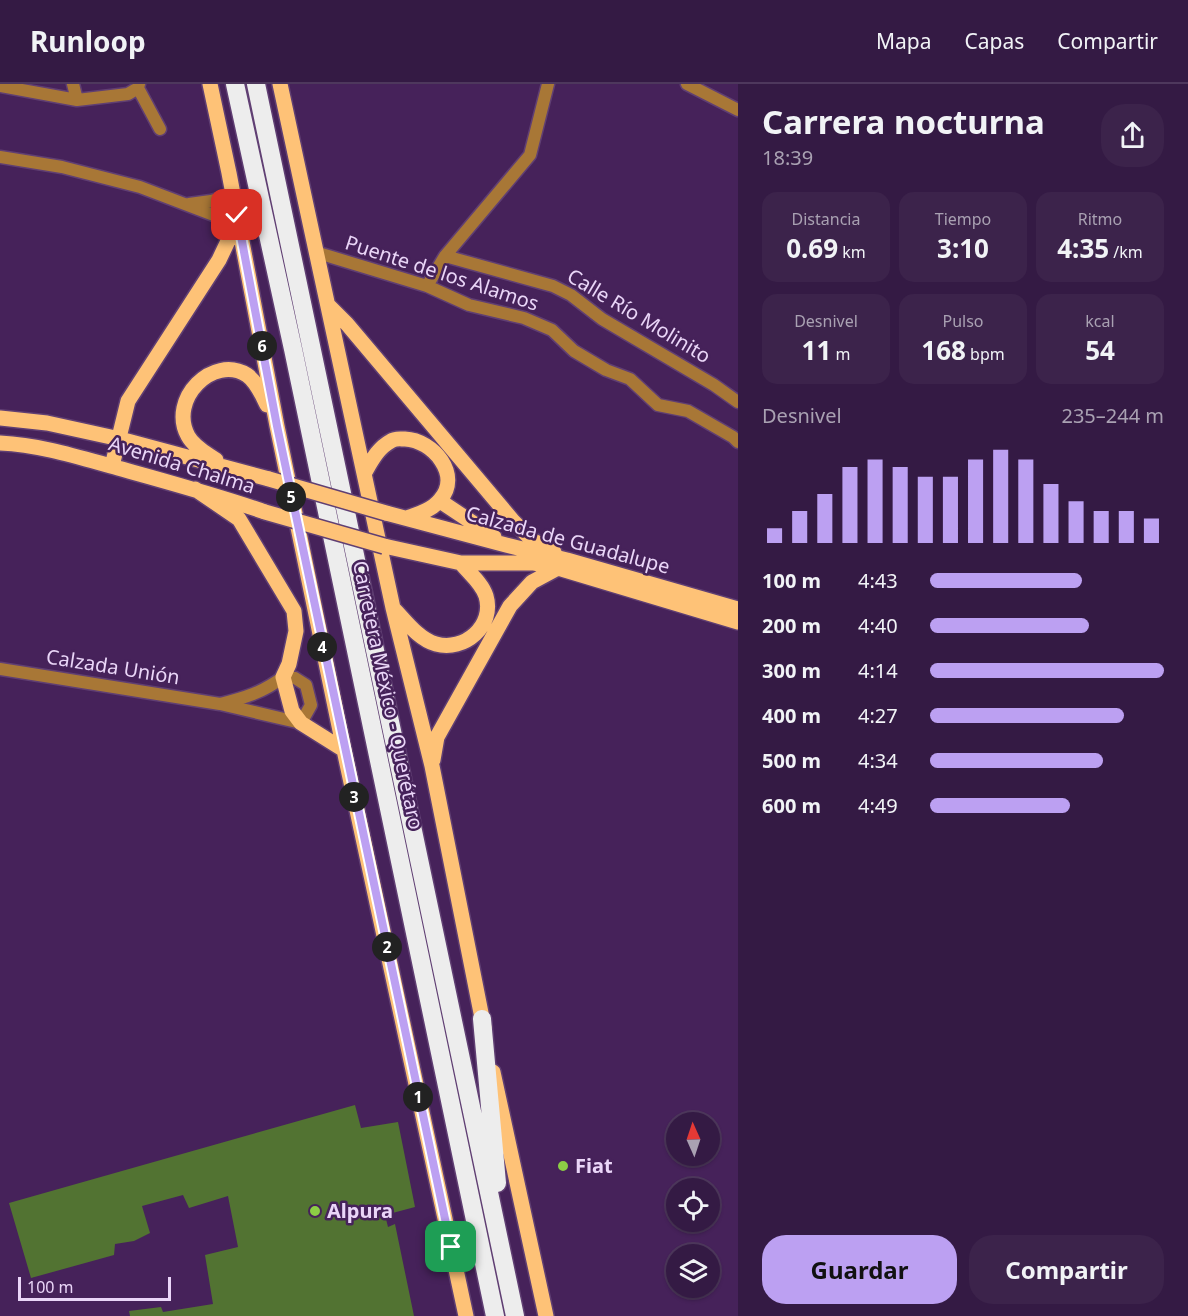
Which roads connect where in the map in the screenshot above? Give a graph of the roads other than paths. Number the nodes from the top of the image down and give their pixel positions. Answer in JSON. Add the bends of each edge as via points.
{"nodes":[{"id":1,"x":74,"y":84,"type":"edge"},
{"id":2,"x":210,"y":84,"type":"edge"},
{"id":3,"x":235,"y":84,"type":"edge"},
{"id":4,"x":256,"y":84,"type":"edge"},
{"id":5,"x":280,"y":84,"type":"edge"},
{"id":6,"x":548,"y":84,"type":"edge"},
{"id":7,"x":687,"y":84,"type":"edge"},
{"id":8,"x":138,"y":86,"type":"edge"},
{"id":9,"x":0,"y":87,"type":"edge"},
{"id":10,"x":24,"y":87,"type":"edge"},
{"id":11,"x":77,"y":99,"type":"junction"},
{"id":12,"x":738,"y":110,"type":"edge"},
{"id":13,"x":160,"y":129,"type":"dead end"},
{"id":14,"x":0,"y":157,"type":"edge"},
{"id":15,"x":233,"y":195,"type":"junction"},
{"id":16,"x":189,"y":204,"type":"junction"},
{"id":17,"x":237,"y":217,"type":"junction"},
{"id":18,"x":315,"y":252,"type":"junction"},
{"id":19,"x":445,"y":256,"type":"junction"},
{"id":20,"x":427,"y":286,"type":"junction"},
{"id":21,"x":327,"y":304,"type":"junction"},
{"id":22,"x":738,"y":402,"type":"edge"},
{"id":23,"x":0,"y":418,"type":"edge"},
{"id":24,"x":17,"y":419,"type":"junction"},
{"id":25,"x":277,"y":426,"type":"junction"},
{"id":26,"x":120,"y":439,"type":"junction"},
{"id":27,"x":738,"y":442,"type":"edge"},
{"id":28,"x":0,"y":443,"type":"edge"},
{"id":29,"x":16,"y":444,"type":"junction"},
{"id":30,"x":112,"y":466,"type":"junction"},
{"id":31,"x":234,"y":470,"type":"junction"},
{"id":32,"x":365,"y":472,"type":"junction"},
{"id":33,"x":195,"y":489,"type":"junction"},
{"id":34,"x":440,"y":501,"type":"junction"},
{"id":35,"x":386,"y":513,"type":"joint"},
{"id":36,"x":407,"y":518,"type":"junction"},
{"id":37,"x":384,"y":546,"type":"joint"},
{"id":38,"x":506,"y":546,"type":"junction"},
{"id":39,"x":461,"y":563,"type":"junction"},
{"id":40,"x":562,"y":564,"type":"junction"},
{"id":41,"x":393,"y":608,"type":"junction"},
{"id":42,"x":738,"y":609,"type":"edge"},
{"id":43,"x":738,"y":621,"type":"edge"},
{"id":44,"x":0,"y":669,"type":"edge"},
{"id":45,"x":284,"y":676,"type":"junction"},
{"id":46,"x":220,"y":704,"type":"junction"},
{"id":47,"x":301,"y":723,"type":"junction"},
{"id":48,"x":344,"y":750,"type":"junction"},
{"id":49,"x":432,"y":766,"type":"junction"},
{"id":50,"x":482,"y":1018,"type":"junction"},
{"id":51,"x":505,"y":1268,"type":"junction"},
{"id":52,"x":466,"y":1316,"type":"edge"},
{"id":53,"x":495,"y":1316,"type":"edge"},
{"id":54,"x":515,"y":1316,"type":"edge"},
{"id":55,"x":546,"y":1316,"type":"edge"}],
"edges":[{"from":1,"to":11,"type":"street"},
{"from":2,"to":15,"type":"main road"},
{"from":3,"to":53,"type":"highway","name":"Carretera México - Querétaro"},
{"from":4,"to":51,"type":"highway","name":"Carretera México - Querétaro"},
{"from":5,"to":18,"type":"main road"},
{"from":6,"to":19,"type":"street","via":[[530,155]]},
{"from":7,"to":12,"type":"street"},
{"from":8,"to":11,"type":"street","via":[[128,94]]},
{"from":8,"to":13,"type":"street"},
{"from":9,"to":10,"type":"street"},
{"from":10,"to":11,"type":"street"},
{"from":14,"to":16,"type":"street","via":[[62,167]]},
{"from":15,"to":16,"type":"street"},
{"from":15,"to":17,"type":"main road"},
{"from":16,"to":17,"type":"street","via":[[216,216]]},
{"from":17,"to":25,"type":"main road"},
{"from":17,"to":26,"type":"main road","via":[[219,260],[128,401]]},
{"from":18,"to":20,"type":"street","name":"Puente de los Alamos"},
{"from":18,"to":21,"type":"main road"},
{"from":19,"to":20,"type":"street"},
{"from":19,"to":22,"type":"street","name":"Calle Río Molinito","via":[[553,286]]},
{"from":20,"to":27,"type":"street","name":"Puente de los Alamos","via":[[470,305],[524,318],[552,330],[574,351],[630,380],[658,405],[688,411]]},
{"from":21,"to":32,"type":"main road"},
{"from":21,"to":40,"type":"main road","via":[[513,521]]},
{"from":23,"to":24,"type":"main road","name":"Avenida Chalma"},
{"from":24,"to":26,"type":"main road","name":"Avenida Chalma"},
{"from":24,"to":29,"type":"main road"},
{"from":25,"to":31,"type":"main road","via":[[258,386],[246,375],[232,370],[200,380],[182,406],[188,437],[200,450]]},
{"from":25,"to":48,"type":"main road"},
{"from":26,"to":30,"type":"main road"},
{"from":26,"to":31,"type":"main road","name":"Avenida Chalma"},
{"from":28,"to":29,"type":"main road","name":"Avenida Chalma"},
{"from":29,"to":30,"type":"main road","name":"Avenida Chalma","via":[[50,448]]},
{"from":30,"to":33,"type":"main road","name":"Avenida Chalma"},
{"from":31,"to":35,"type":"main road","name":"Avenida Chalma","bridge":true},
{"from":32,"to":34,"type":"main road","via":[[379,449],[394,439],[415,439],[434,449],[445,466],[448,485]]},
{"from":32,"to":41,"type":"main road"},
{"from":33,"to":37,"type":"main road","name":"Avenida Chalma","bridge":true},
{"from":33,"to":45,"type":"main road","via":[[239,519],[294,611],[296,631]]},
{"from":34,"to":36,"type":"main road"},
{"from":34,"to":38,"type":"main road"},
{"from":35,"to":36,"type":"main road","name":"Calzada de Guadalupe"},
{"from":36,"to":38,"type":"main road","name":"Calzada de Guadalupe"},
{"from":37,"to":39,"type":"main road","name":"Calzada de Guadalupe"},
{"from":38,"to":40,"type":"main road","name":"Calzada de Guadalupe"},
{"from":39,"to":40,"type":"main road","name":"Calzada de Guadalupe"},
{"from":39,"to":41,"type":"main road","via":[[487,598],[484,622],[471,639],[435,644]]},
{"from":40,"to":42,"type":"main road","name":"Calzada de Guadalupe"},
{"from":40,"to":43,"type":"main road","name":"Calzada de Guadalupe"},
{"from":40,"to":49,"type":"main road","via":[[532,582],[510,606],[437,737]]},
{"from":41,"to":49,"type":"main road"},
{"from":44,"to":46,"type":"street","name":"Calzada Unión"},
{"from":45,"to":46,"type":"street","name":"Calzada Unión","via":[[251,697]]},
{"from":45,"to":47,"type":"main road","via":[[292,711]]},
{"from":46,"to":47,"type":"street","name":"Calzada Unión"},
{"from":47,"to":48,"type":"main road"},
{"from":48,"to":52,"type":"main road"},
{"from":49,"to":50,"type":"main road"},
{"from":50,"to":51,"type":"highway"},
{"from":50,"to":55,"type":"main road"},
{"from":51,"to":54,"type":"highway","name":"Carretera México - Querétaro"}]}
